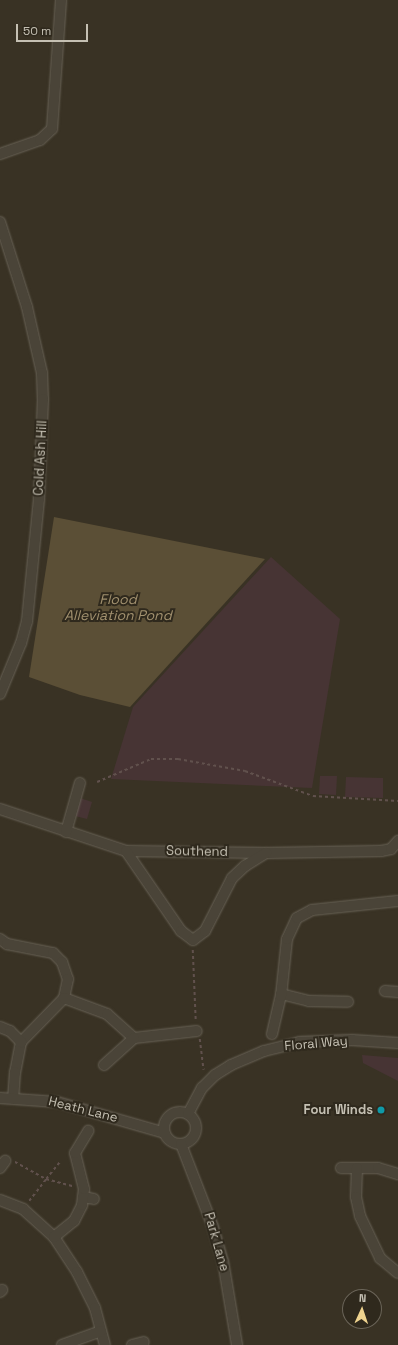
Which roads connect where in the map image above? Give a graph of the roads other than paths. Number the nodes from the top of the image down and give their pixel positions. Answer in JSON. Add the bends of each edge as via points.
{"nodes":[{"id":1,"x":61,"y":0,"type":"edge"},
{"id":2,"x":0,"y":154,"type":"edge"},
{"id":3,"x":0,"y":222,"type":"edge"},
{"id":4,"x":0,"y":694,"type":"edge"},
{"id":5,"x":80,"y":782,"type":"dead end"},
{"id":6,"x":0,"y":809,"type":"edge"},
{"id":7,"x":66,"y":832,"type":"junction"},
{"id":8,"x":398,"y":841,"type":"edge"},
{"id":9,"x":126,"y":851,"type":"junction"},
{"id":10,"x":266,"y":853,"type":"junction"},
{"id":11,"x":398,"y":900,"type":"edge"},
{"id":12,"x":0,"y":939,"type":"edge"},
{"id":13,"x":385,"y":991,"type":"dead end"},
{"id":14,"x":398,"y":992,"type":"edge"},
{"id":15,"x":281,"y":994,"type":"junction"},
{"id":16,"x":64,"y":998,"type":"junction"},
{"id":17,"x":348,"y":1002,"type":"dead end"},
{"id":18,"x":0,"y":1027,"type":"edge"},
{"id":19,"x":197,"y":1031,"type":"road end"},
{"id":20,"x":272,"y":1034,"type":"dead end"},
{"id":21,"x":134,"y":1038,"type":"junction"},
{"id":22,"x":22,"y":1042,"type":"junction"},
{"id":23,"x":398,"y":1043,"type":"edge"},
{"id":24,"x":104,"y":1065,"type":"dead end"},
{"id":25,"x":0,"y":1098,"type":"edge"},
{"id":26,"x":13,"y":1098,"type":"junction"},
{"id":27,"x":188,"y":1114,"type":"junction"},
{"id":28,"x":88,"y":1131,"type":"dead end"},
{"id":29,"x":165,"y":1133,"type":"junction"},
{"id":30,"x":181,"y":1144,"type":"junction"},
{"id":31,"x":341,"y":1168,"type":"dead end"},
{"id":32,"x":357,"y":1168,"type":"junction"},
{"id":33,"x":398,"y":1174,"type":"edge"},
{"id":34,"x":83,"y":1193,"type":"junction"},
{"id":35,"x":94,"y":1199,"type":"dead end"},
{"id":36,"x":0,"y":1200,"type":"edge"},
{"id":37,"x":54,"y":1237,"type":"junction"},
{"id":38,"x":398,"y":1273,"type":"edge"},
{"id":39,"x":101,"y":1330,"type":"junction"},
{"id":40,"x":144,"y":1342,"type":"dead end"},
{"id":41,"x":62,"y":1345,"type":"edge"},
{"id":42,"x":105,"y":1345,"type":"edge"},
{"id":43,"x":132,"y":1345,"type":"edge"},
{"id":44,"x":237,"y":1345,"type":"edge"}],
"edges":[{"from":1,"to":2,"type":"street","via":[[52,129],[40,140]]},
{"from":3,"to":4,"type":"street","name":"Cold Ash Hill","via":[[27,307],[42,373],[43,399],[39,506],[27,621],[21,643]]},
{"from":5,"to":7,"type":"street"},
{"from":6,"to":7,"type":"street","name":"Southend"},
{"from":7,"to":9,"type":"street","name":"Southend"},
{"from":8,"to":10,"type":"street","name":"Southend","via":[[391,848],[381,851]]},
{"from":9,"to":10,"type":"street","name":"Southend"},
{"from":9,"to":10,"type":"street","via":[[181,931],[193,940],[205,931],[232,878]]},
{"from":11,"to":15,"type":"street","via":[[312,910],[297,918],[287,939]]},
{"from":12,"to":16,"type":"street","via":[[7,944],[48,951],[58,958],[67,974],[68,987]]},
{"from":13,"to":14,"type":"street"},
{"from":15,"to":17,"type":"street","via":[[314,1002]]},
{"from":15,"to":20,"type":"street"},
{"from":16,"to":21,"type":"street","via":[[107,1014]]},
{"from":16,"to":22,"type":"street"},
{"from":18,"to":22,"type":"street","via":[[10,1031]]},
{"from":19,"to":21,"type":"street"},
{"from":21,"to":24,"type":"street"},
{"from":22,"to":26,"type":"street","via":[[15,1072]]},
{"from":23,"to":27,"type":"street","name":"Floral Way","via":[[352,1040],[299,1042],[264,1051],[215,1075],[202,1088]]},
{"from":25,"to":26,"type":"street","name":"Heath Lane"},
{"from":26,"to":29,"type":"street","name":"Heath Lane","via":[[57,1102]]},
{"from":27,"to":29,"type":"street","via":[[179,1112],[170,1115],[164,1123]]},
{"from":27,"to":30,"type":"street","via":[[195,1121],[195,1131],[190,1140]]},
{"from":28,"to":34,"type":"street","via":[[75,1153]]},
{"from":29,"to":30,"type":"street","via":[[171,1141]]},
{"from":30,"to":44,"type":"street","name":"Park Lane","via":[[213,1227],[223,1261]]},
{"from":31,"to":32,"type":"street"},
{"from":32,"to":33,"type":"street","via":[[378,1168]]},
{"from":32,"to":38,"type":"street","via":[[356,1198],[360,1216],[380,1258]]},
{"from":34,"to":35,"type":"street"},
{"from":34,"to":37,"type":"street","via":[[74,1221]]},
{"from":36,"to":37,"type":"street","via":[[23,1209]]},
{"from":37,"to":39,"type":"street","via":[[80,1278],[95,1308]]},
{"from":39,"to":41,"type":"street"},
{"from":39,"to":42,"type":"street"},
{"from":40,"to":43,"type":"street"}]}
